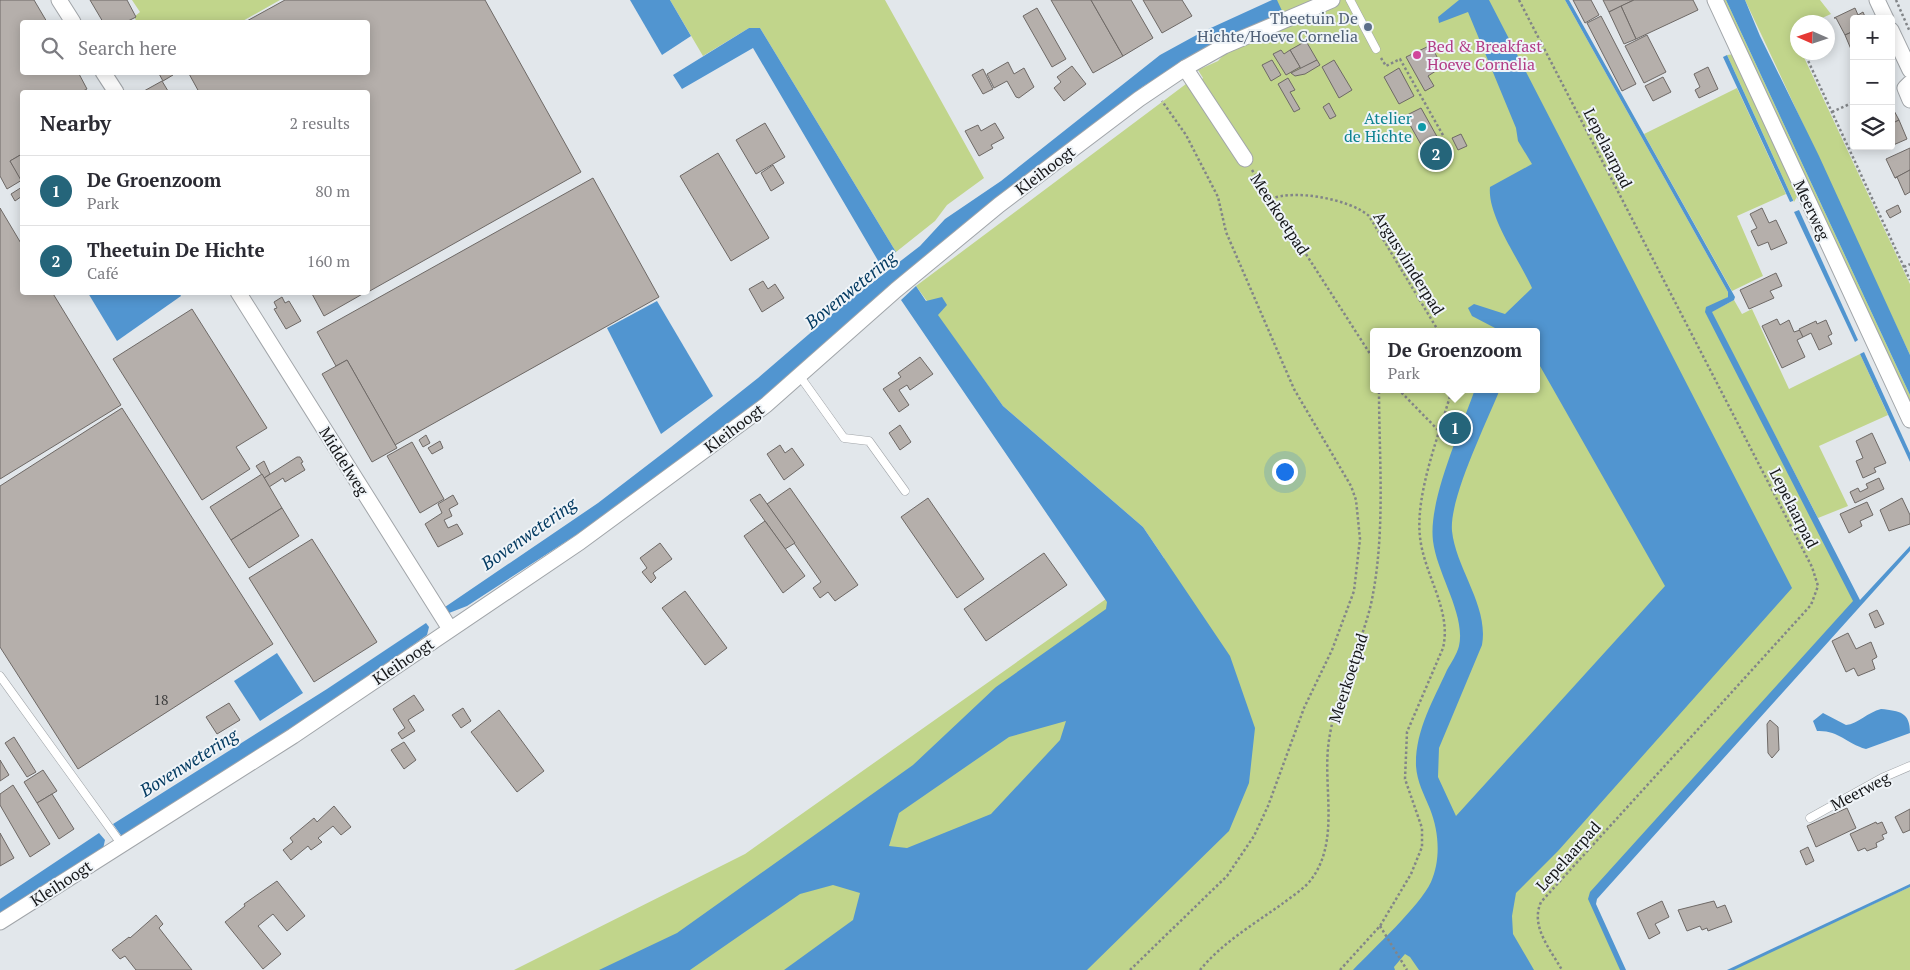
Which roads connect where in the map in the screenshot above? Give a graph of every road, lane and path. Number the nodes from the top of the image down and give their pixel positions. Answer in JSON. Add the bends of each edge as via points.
{"nodes":[{"id":1,"x":59,"y":0,"type":"edge"},
{"id":2,"x":1332,"y":0,"type":"edge"},
{"id":3,"x":1350,"y":0,"type":"edge"},
{"id":4,"x":1519,"y":0,"type":"edge"},
{"id":5,"x":1715,"y":0,"type":"edge"},
{"id":6,"x":1877,"y":0,"type":"edge"},
{"id":7,"x":1896,"y":0,"type":"edge"},
{"id":8,"x":1884,"y":15,"type":"edge"},
{"id":9,"x":72,"y":20,"type":"edge"},
{"id":10,"x":1910,"y":32,"type":"edge"},
{"id":11,"x":1895,"y":38,"type":"edge"},
{"id":12,"x":1376,"y":49,"type":"joint"},
{"id":13,"x":1808,"y":60,"type":"edge"},
{"id":14,"x":1186,"y":68,"type":"junction"},
{"id":15,"x":1910,"y":70,"type":"edge"},
{"id":16,"x":106,"y":75,"type":"edge"},
{"id":17,"x":1910,"y":83,"type":"edge"},
{"id":18,"x":1154,"y":89,"type":"junction"},
{"id":19,"x":115,"y":90,"type":"edge"},
{"id":20,"x":1910,"y":100,"type":"edge"},
{"id":21,"x":1850,"y":104,"type":"edge"},
{"id":22,"x":1832,"y":112,"type":"junction"},
{"id":23,"x":1444,"y":137,"type":"dead end"},
{"id":24,"x":1244,"y":159,"type":"joint"},
{"id":25,"x":1271,"y":199,"type":"junction"},
{"id":26,"x":1910,"y":264,"type":"edge"},
{"id":27,"x":1904,"y":267,"type":"junction"},
{"id":28,"x":1910,"y":280,"type":"edge"},
{"id":29,"x":240,"y":295,"type":"edge"},
{"id":30,"x":1437,"y":328,"type":"edge"},
{"id":31,"x":1370,"y":354,"type":"edge"},
{"id":32,"x":799,"y":375,"type":"junction"},
{"id":33,"x":1379,"y":393,"type":"edge"},
{"id":34,"x":1402,"y":393,"type":"edge"},
{"id":35,"x":1451,"y":393,"type":"edge"},
{"id":36,"x":1910,"y":420,"type":"edge"},
{"id":37,"x":1440,"y":431,"type":"junction"},
{"id":38,"x":905,"y":491,"type":"dead end"},
{"id":39,"x":450,"y":629,"type":"junction"},
{"id":40,"x":0,"y":676,"type":"edge"},
{"id":41,"x":1910,"y":766,"type":"edge"},
{"id":42,"x":1810,"y":818,"type":"dead end"},
{"id":43,"x":122,"y":844,"type":"junction"},
{"id":44,"x":0,"y":922,"type":"edge"},
{"id":45,"x":1380,"y":926,"type":"junction"},
{"id":46,"x":1130,"y":970,"type":"edge"},
{"id":47,"x":1200,"y":970,"type":"edge"},
{"id":48,"x":1340,"y":970,"type":"edge"},
{"id":49,"x":1407,"y":970,"type":"edge"},
{"id":50,"x":1562,"y":970,"type":"edge"}],
"edges":[{"from":1,"to":9,"type":"street"},
{"from":2,"to":14,"type":"street","name":"Kleihoogt","via":[[1224,46]]},
{"from":3,"to":12,"type":"lane"},
{"from":4,"to":50,"type":"path","name":"Lepelaarpad","via":[[1807,558],[1818,586],[1811,604],[1542,902],[1538,910],[1539,928]]},
{"from":5,"to":36,"type":"street","name":"Meerweg"},
{"from":6,"to":8,"type":"street"},
{"from":7,"to":10,"type":"path"},
{"from":11,"to":15,"type":"street"},
{"from":12,"to":23,"type":"path","via":[[1386,66],[1400,58]]},
{"from":13,"to":22,"type":"path"},
{"from":14,"to":18,"type":"street","name":"Kleihoogt"},
{"from":14,"to":24,"type":"street","name":"Meerkoetpad"},
{"from":16,"to":19,"type":"street"},
{"from":17,"to":20,"type":"street","via":[[1905,88]]},
{"from":18,"to":32,"type":"street","name":"Kleihoogt","via":[[999,205]]},
{"from":18,"to":46,"type":"path","via":[[1186,136],[1218,197],[1226,232],[1282,363],[1351,486],[1356,500],[1360,539],[1354,591],[1345,619],[1304,708],[1280,779],[1254,836],[1227,876]]},
{"from":21,"to":22,"type":"path"},
{"from":22,"to":27,"type":"path"},
{"from":24,"to":25,"type":"path","name":"Meerkoetpad"},
{"from":25,"to":30,"type":"path","name":"Argusvlinderpad","via":[[1288,195],[1338,202],[1369,216]]},
{"from":25,"to":31,"type":"path","name":"Meerkoetpad"},
{"from":26,"to":27,"type":"path"},
{"from":27,"to":28,"type":"path"},
{"from":29,"to":39,"type":"street","name":"Middelweg"},
{"from":32,"to":38,"type":"lane","via":[[844,438],[869,441]]},
{"from":32,"to":39,"type":"street","name":"Kleihoogt","via":[[766,405],[580,542]]},
{"from":33,"to":47,"type":"path","name":"Meerkoetpad","via":[[1378,557],[1363,634],[1338,697],[1329,740],[1327,842],[1322,861],[1313,878],[1299,891],[1226,945]]},
{"from":34,"to":37,"type":"path"},
{"from":35,"to":37,"type":"path"},
{"from":37,"to":45,"type":"path","via":[[1419,506],[1419,520],[1423,554],[1442,610],[1446,636],[1407,732],[1405,758],[1405,779],[1422,828],[1422,847]]},
{"from":39,"to":43,"type":"street","name":"Kleihoogt","via":[[293,736]]},
{"from":40,"to":43,"type":"lane"},
{"from":41,"to":42,"type":"lane","name":"Meerweg"},
{"from":43,"to":44,"type":"street","name":"Kleihoogt"},
{"from":45,"to":48,"type":"path"},
{"from":45,"to":49,"type":"path"}]}
